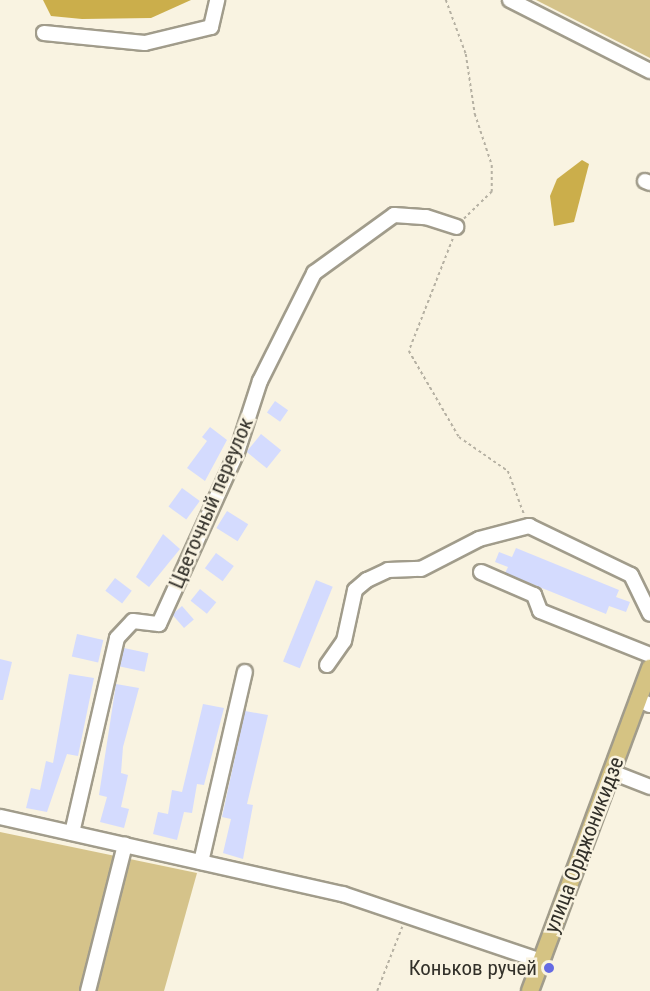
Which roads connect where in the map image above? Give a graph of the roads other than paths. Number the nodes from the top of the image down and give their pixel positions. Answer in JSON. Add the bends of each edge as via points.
{"nodes":[{"id":1,"x":217,"y":0,"type":"edge"},
{"id":2,"x":510,"y":0,"type":"edge"},
{"id":3,"x":44,"y":33,"type":"dead end"},
{"id":4,"x":650,"y":71,"type":"edge"},
{"id":5,"x":456,"y":227,"type":"road end"},
{"id":6,"x":481,"y":572,"type":"dead end"},
{"id":7,"x":650,"y":614,"type":"edge"},
{"id":8,"x":650,"y":655,"type":"edge"},
{"id":9,"x":327,"y":665,"type":"dead end"},
{"id":10,"x":650,"y":668,"type":"edge"},
{"id":11,"x":245,"y":672,"type":"dead end"},
{"id":12,"x":644,"y":702,"type":"edge"},
{"id":13,"x":612,"y":772,"type":"junction"},
{"id":14,"x":650,"y":788,"type":"edge"},
{"id":15,"x":0,"y":817,"type":"edge"},
{"id":16,"x":72,"y":833,"type":"junction"},
{"id":17,"x":125,"y":845,"type":"junction"},
{"id":18,"x":201,"y":862,"type":"junction"},
{"id":19,"x":541,"y":960,"type":"junction"},
{"id":20,"x":535,"y":990,"type":"edge"},
{"id":21,"x":88,"y":991,"type":"edge"}],
"edges":[{"from":1,"to":3,"type":"street","via":[[211,27],[145,43]]},
{"from":2,"to":4,"type":"street"},
{"from":5,"to":16,"type":"street","name":"Цветочный переулок","via":[[426,216],[394,215],[314,273],[260,381],[237,452],[159,624],[133,621],[117,638]]},
{"from":6,"to":8,"type":"street","via":[[534,595],[540,611]]},
{"from":7,"to":9,"type":"street","via":[[631,575],[529,526],[479,539],[421,568],[388,570],[367,580],[355,590],[344,641]]},
{"from":10,"to":12,"type":"main road","name":"улица Орджоникидзе"},
{"from":11,"to":18,"type":"street"},
{"from":12,"to":13,"type":"main road","name":"улица Орджоникидзе"},
{"from":13,"to":14,"type":"street"},
{"from":13,"to":19,"type":"main road","name":"улица Орджоникидзе"},
{"from":15,"to":16,"type":"street"},
{"from":16,"to":17,"type":"street"},
{"from":17,"to":18,"type":"street"},
{"from":17,"to":21,"type":"street"},
{"from":18,"to":19,"type":"street","via":[[343,894]]},
{"from":19,"to":20,"type":"main road","name":"улица Орджоникидзе"}]}
